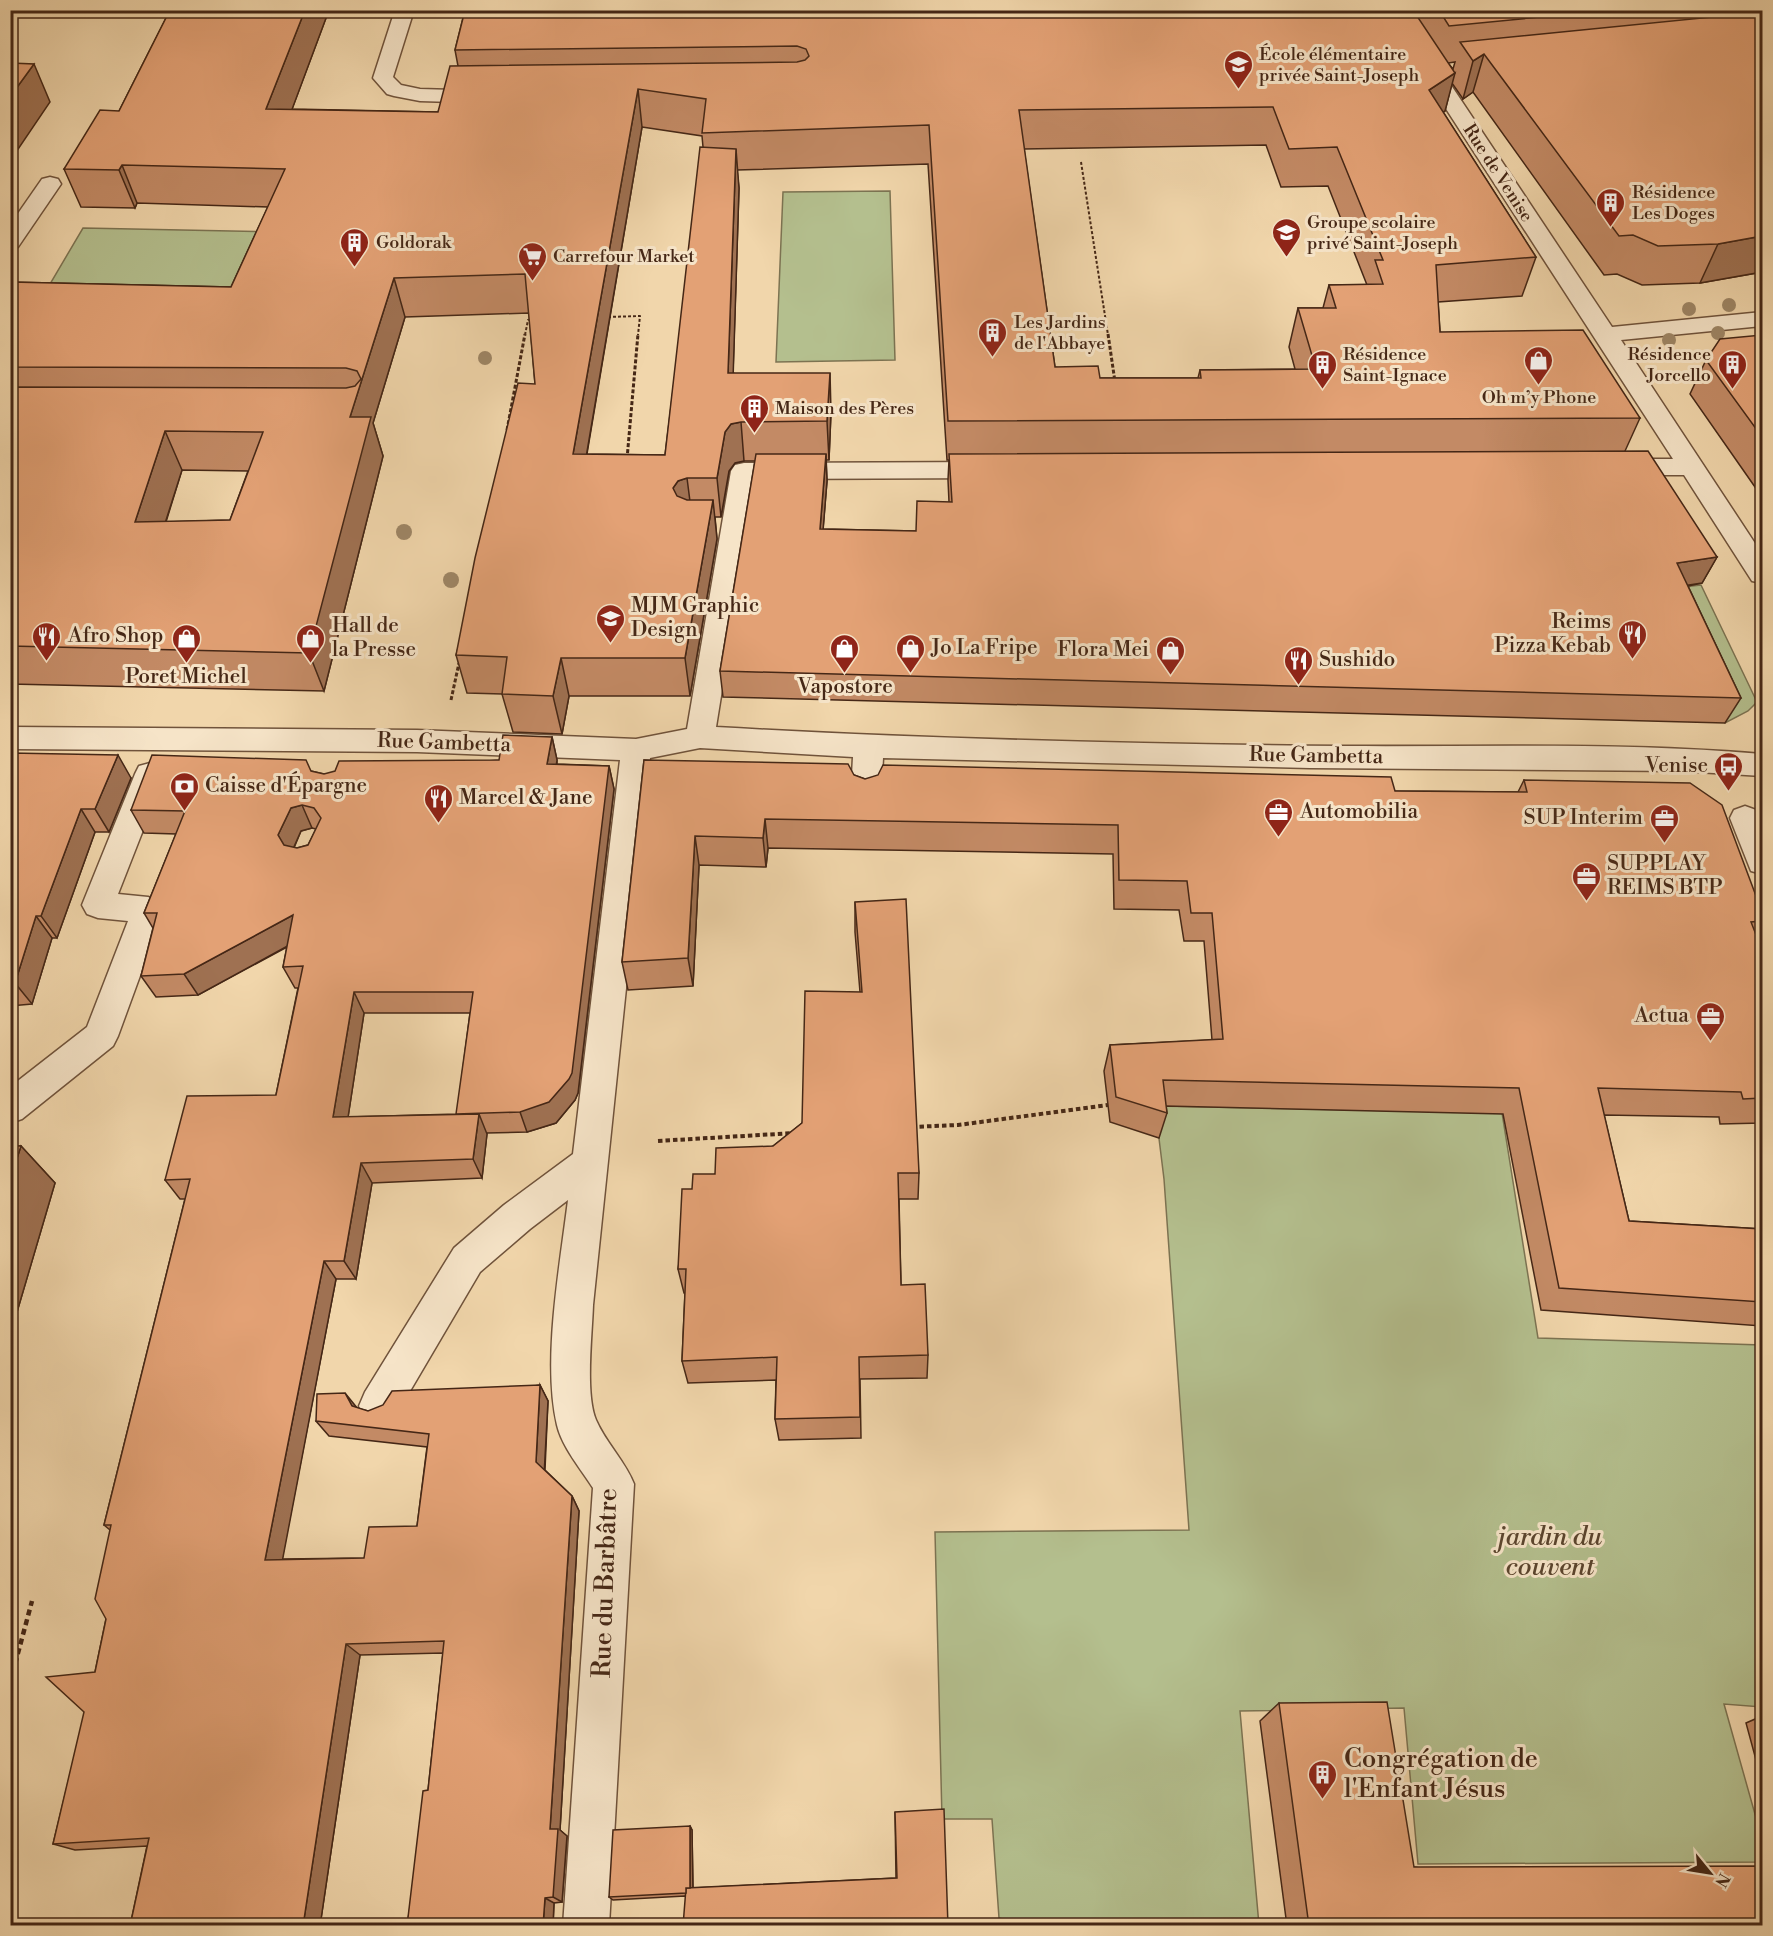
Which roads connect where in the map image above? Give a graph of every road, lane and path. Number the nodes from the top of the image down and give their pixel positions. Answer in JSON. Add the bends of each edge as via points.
{"nodes":[{"id":1,"x":405,"y":10,"type":"edge"},
{"id":2,"x":1391,"y":10,"type":"edge"},
{"id":3,"x":502,"y":97,"type":"edge"},
{"id":4,"x":1081,"y":162,"type":"dead end"},
{"id":5,"x":50,"y":183,"type":"dead end"},
{"id":6,"x":10,"y":242,"type":"edge"},
{"id":7,"x":606,"y":317,"type":"edge"},
{"id":8,"x":539,"y":319,"type":"edge"},
{"id":9,"x":1762,"y":319,"type":"edge"},
{"id":10,"x":1604,"y":335,"type":"junction"},
{"id":11,"x":1117,"y":393,"type":"edge"},
{"id":12,"x":506,"y":434,"type":"edge"},
{"id":13,"x":626,"y":466,"type":"edge"},
{"id":14,"x":1590,"y":467,"type":"edge"},
{"id":15,"x":1690,"y":467,"type":"junction"},
{"id":16,"x":1018,"y":470,"type":"edge"},
{"id":17,"x":1762,"y":574,"type":"edge"},
{"id":18,"x":460,"y":659,"type":"edge"},
{"id":19,"x":700,"y":737,"type":"junction"},
{"id":20,"x":164,"y":739,"type":"junction"},
{"id":21,"x":441,"y":741,"type":"junction"},
{"id":22,"x":13,"y":745,"type":"edge"},
{"id":23,"x":869,"y":747,"type":"junction"},
{"id":24,"x":636,"y":750,"type":"junction"},
{"id":25,"x":1762,"y":765,"type":"edge"},
{"id":26,"x":866,"y":794,"type":"edge"},
{"id":27,"x":1745,"y":818,"type":"dead end"},
{"id":28,"x":1762,"y":862,"type":"edge"},
{"id":29,"x":1108,"y":1105,"type":"dead end"},
{"id":30,"x":10,"y":1108,"type":"edge"},
{"id":31,"x":911,"y":1127,"type":"edge"},
{"id":32,"x":805,"y":1132,"type":"edge"},
{"id":33,"x":658,"y":1141,"type":"dead end"},
{"id":34,"x":593,"y":1186,"type":"junction"},
{"id":35,"x":379,"y":1406,"type":"edge"},
{"id":36,"x":32,"y":1601,"type":"dead end"},
{"id":37,"x":10,"y":1683,"type":"edge"},
{"id":38,"x":586,"y":1926,"type":"edge"}],
"edges":[{"from":1,"to":3,"type":"street","via":[[383,78],[394,90],[420,95]]},
{"from":2,"to":10,"type":"street","name":"Rue de Venise","via":[[1442,72]]},
{"from":4,"to":11,"type":"path"},
{"from":5,"to":6,"type":"street"},
{"from":7,"to":13,"type":"path","via":[[640,316]]},
{"from":8,"to":12,"type":"path","via":[[528,320]]},
{"from":9,"to":10,"type":"street"},
{"from":10,"to":15,"type":"street","name":"Rue de Venise"},
{"from":14,"to":15,"type":"street"},
{"from":15,"to":17,"type":"street","name":"Rue de Venise"},
{"from":16,"to":19,"type":"street","via":[[744,471],[724,528]]},
{"from":18,"to":21,"type":"path"},
{"from":19,"to":23,"type":"street","name":"Rue Gambetta"},
{"from":19,"to":24,"type":"street","name":"Rue Gambetta"},
{"from":20,"to":21,"type":"street","name":"Rue Gambetta","via":[[343,754]]},
{"from":20,"to":22,"type":"street","name":"Rue Gambetta"},
{"from":20,"to":30,"type":"street","via":[[98,905],[148,910],[101,1036]]},
{"from":21,"to":24,"type":"street","name":"Rue Gambetta"},
{"from":23,"to":25,"type":"street","name":"Rue Gambetta","via":[[1681,760]]},
{"from":23,"to":26,"type":"street"},
{"from":24,"to":34,"type":"street","name":"Rue du Barbâtre"},
{"from":27,"to":28,"type":"street"},
{"from":29,"to":31,"type":"path","via":[[958,1125]]},
{"from":32,"to":33,"type":"path"},
{"from":34,"to":35,"type":"street","via":[[517,1217],[467,1260]]},
{"from":34,"to":38,"type":"street","name":"Rue du Barbâtre","via":[[574,1305],[571,1385],[577,1426],[614,1484]]},
{"from":36,"to":37,"type":"path"}]}
